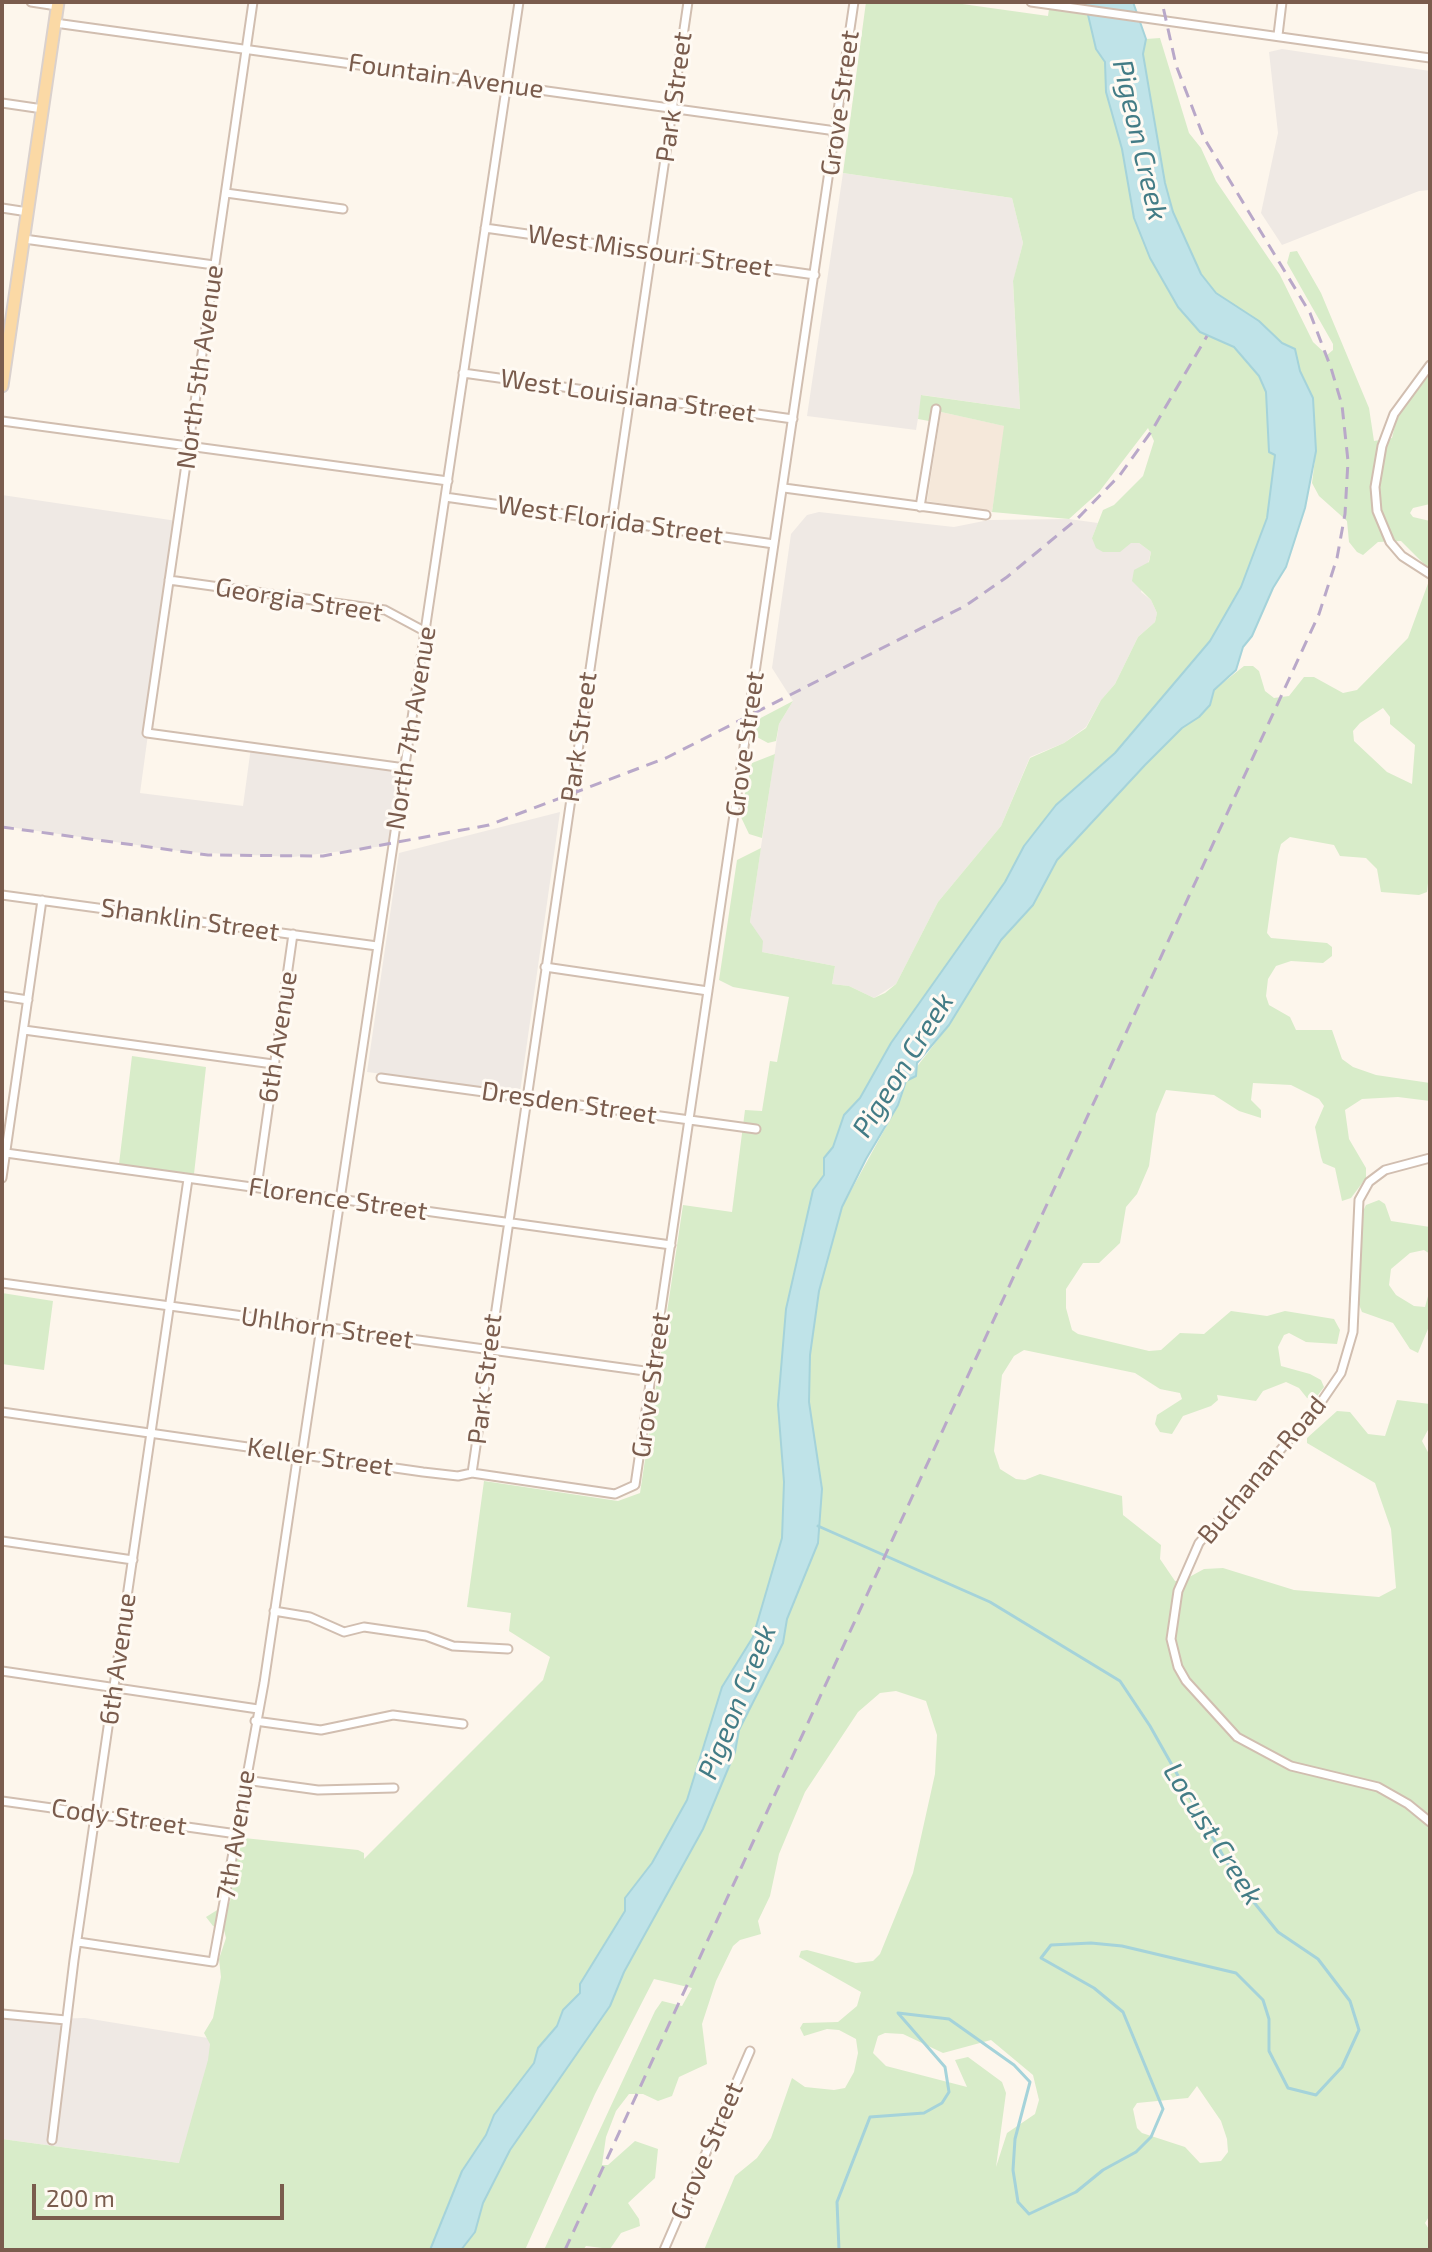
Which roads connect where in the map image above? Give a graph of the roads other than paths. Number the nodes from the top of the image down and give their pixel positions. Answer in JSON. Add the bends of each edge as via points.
{"nodes":[{"id":1,"x":31,"y":2,"type":"edge"},
{"id":2,"x":253,"y":2,"type":"edge"},
{"id":3,"x":519,"y":2,"type":"edge"},
{"id":4,"x":688,"y":2,"type":"edge"},
{"id":5,"x":854,"y":2,"type":"edge"},
{"id":6,"x":1031,"y":2,"type":"edge"},
{"id":7,"x":1282,"y":2,"type":"edge"},
{"id":8,"x":58,"y":4,"type":"edge"},
{"id":9,"x":55,"y":23,"type":"junction"},
{"id":10,"x":1278,"y":35,"type":"junction"},
{"id":11,"x":247,"y":49,"type":"junction"},
{"id":12,"x":1430,"y":58,"type":"edge"},
{"id":13,"x":507,"y":84,"type":"junction"},
{"id":14,"x":2,"y":103,"type":"edge"},
{"id":15,"x":672,"y":107,"type":"junction"},
{"id":16,"x":43,"y":109,"type":"junction"},
{"id":17,"x":836,"y":131,"type":"junction"},
{"id":18,"x":226,"y":193,"type":"junction"},
{"id":19,"x":2,"y":208,"type":"edge"},
{"id":20,"x":343,"y":209,"type":"dead end"},
{"id":21,"x":28,"y":212,"type":"junction"},
{"id":22,"x":485,"y":228,"type":"junction"},
{"id":23,"x":24,"y":239,"type":"junction"},
{"id":24,"x":651,"y":252,"type":"junction"},
{"id":25,"x":214,"y":265,"type":"junction"},
{"id":26,"x":815,"y":275,"type":"junction"},
{"id":27,"x":7,"y":315,"type":"edge"},
{"id":28,"x":1430,"y":365,"type":"edge"},
{"id":29,"x":463,"y":373,"type":"junction"},
{"id":30,"x":2,"y":386,"type":"edge"},
{"id":31,"x":630,"y":396,"type":"junction"},
{"id":32,"x":936,"y":409,"type":"dead end"},
{"id":33,"x":793,"y":419,"type":"junction"},
{"id":34,"x":2,"y":421,"type":"edge"},
{"id":35,"x":188,"y":446,"type":"junction"},
{"id":36,"x":448,"y":481,"type":"junction"},
{"id":37,"x":784,"y":488,"type":"junction"},
{"id":38,"x":445,"y":497,"type":"junction"},
{"id":39,"x":920,"y":507,"type":"junction"},
{"id":40,"x":986,"y":515,"type":"dead end"},
{"id":41,"x":611,"y":520,"type":"junction"},
{"id":42,"x":774,"y":544,"type":"junction"},
{"id":43,"x":1430,"y":574,"type":"edge"},
{"id":44,"x":169,"y":580,"type":"junction"},
{"id":45,"x":426,"y":632,"type":"junction"},
{"id":46,"x":405,"y":768,"type":"junction"},
{"id":47,"x":2,"y":895,"type":"edge"},
{"id":48,"x":42,"y":900,"type":"junction"},
{"id":49,"x":293,"y":934,"type":"junction"},
{"id":50,"x":377,"y":946,"type":"junction"},
{"id":51,"x":545,"y":967,"type":"junction"},
{"id":52,"x":708,"y":991,"type":"junction"},
{"id":53,"x":2,"y":996,"type":"edge"},
{"id":54,"x":28,"y":1000,"type":"junction"},
{"id":55,"x":24,"y":1030,"type":"junction"},
{"id":56,"x":273,"y":1064,"type":"junction"},
{"id":57,"x":381,"y":1078,"type":"dead end"},
{"id":58,"x":525,"y":1097,"type":"junction"},
{"id":59,"x":689,"y":1119,"type":"junction"},
{"id":60,"x":756,"y":1129,"type":"dead end"},
{"id":61,"x":6,"y":1153,"type":"junction"},
{"id":62,"x":1430,"y":1158,"type":"edge"},
{"id":63,"x":2,"y":1178,"type":"edge"},
{"id":64,"x":188,"y":1179,"type":"junction"},
{"id":65,"x":257,"y":1187,"type":"junction"},
{"id":66,"x":340,"y":1199,"type":"junction"},
{"id":67,"x":507,"y":1223,"type":"junction"},
{"id":68,"x":671,"y":1245,"type":"junction"},
{"id":69,"x":2,"y":1283,"type":"edge"},
{"id":70,"x":170,"y":1306,"type":"junction"},
{"id":71,"x":320,"y":1327,"type":"junction"},
{"id":72,"x":489,"y":1350,"type":"junction"},
{"id":73,"x":652,"y":1372,"type":"junction"},
{"id":74,"x":2,"y":1412,"type":"edge"},
{"id":75,"x":151,"y":1433,"type":"junction"},
{"id":76,"x":300,"y":1454,"type":"junction"},
{"id":77,"x":472,"y":1473,"type":"junction"},
{"id":78,"x":635,"y":1485,"type":"joint"},
{"id":79,"x":2,"y":1541,"type":"edge"},
{"id":80,"x":133,"y":1560,"type":"junction"},
{"id":81,"x":274,"y":1611,"type":"junction"},
{"id":82,"x":508,"y":1649,"type":"dead end"},
{"id":83,"x":2,"y":1671,"type":"edge"},
{"id":84,"x":114,"y":1687,"type":"junction"},
{"id":85,"x":258,"y":1709,"type":"junction"},
{"id":86,"x":255,"y":1721,"type":"junction"},
{"id":87,"x":463,"y":1724,"type":"dead end"},
{"id":88,"x":245,"y":1780,"type":"junction"},
{"id":89,"x":394,"y":1788,"type":"dead end"},
{"id":90,"x":2,"y":1801,"type":"edge"},
{"id":91,"x":96,"y":1814,"type":"junction"},
{"id":92,"x":1430,"y":1822,"type":"edge"},
{"id":93,"x":237,"y":1834,"type":"junction"},
{"id":94,"x":78,"y":1942,"type":"junction"},
{"id":95,"x":2,"y":2014,"type":"edge"},
{"id":96,"x":66,"y":2020,"type":"junction"},
{"id":97,"x":750,"y":2051,"type":"dead end"},
{"id":98,"x":52,"y":2140,"type":"dead end"},
{"id":99,"x":664,"y":2250,"type":"edge"}],
"edges":[{"from":1,"to":8,"type":"street"},
{"from":2,"to":11,"type":"street","name":"North 5th Avenue"},
{"from":3,"to":13,"type":"street","name":"North 7th Avenue"},
{"from":4,"to":15,"type":"street","name":"Park Street"},
{"from":5,"to":17,"type":"street","name":"Grove Street"},
{"from":6,"to":10,"type":"street"},
{"from":7,"to":10,"type":"street"},
{"from":8,"to":9,"type":"main road"},
{"from":9,"to":11,"type":"street","name":"Fountain Avenue"},
{"from":9,"to":16,"type":"main road"},
{"from":10,"to":12,"type":"street"},
{"from":11,"to":13,"type":"street","name":"Fountain Avenue"},
{"from":11,"to":18,"type":"street","name":"North 5th Avenue"},
{"from":13,"to":15,"type":"street","name":"Fountain Avenue"},
{"from":13,"to":22,"type":"street","name":"North 7th Avenue"},
{"from":14,"to":16,"type":"street"},
{"from":15,"to":17,"type":"street","name":"Fountain Avenue"},
{"from":15,"to":24,"type":"street","name":"Park Street"},
{"from":16,"to":21,"type":"main road"},
{"from":17,"to":26,"type":"street","name":"Grove Street"},
{"from":18,"to":20,"type":"street"},
{"from":18,"to":25,"type":"street","name":"North 5th Avenue"},
{"from":19,"to":21,"type":"street"},
{"from":21,"to":23,"type":"main road"},
{"from":22,"to":24,"type":"street","name":"West Missouri Street"},
{"from":22,"to":29,"type":"street","name":"North 7th Avenue"},
{"from":23,"to":25,"type":"street"},
{"from":23,"to":27,"type":"main road"},
{"from":24,"to":26,"type":"street","name":"West Missouri Street"},
{"from":24,"to":31,"type":"street","name":"Park Street"},
{"from":25,"to":35,"type":"street","name":"North 5th Avenue"},
{"from":26,"to":33,"type":"street","name":"Grove Street"},
{"from":27,"to":30,"type":"main road"},
{"from":28,"to":43,"type":"street","via":[[1394,414],[1375,487],[1377,511],[1390,542]]},
{"from":29,"to":31,"type":"street","name":"West Louisiana Street"},
{"from":29,"to":36,"type":"street","name":"North 7th Avenue"},
{"from":31,"to":33,"type":"street","name":"West Louisiana Street"},
{"from":31,"to":41,"type":"street","name":"Park Street"},
{"from":32,"to":39,"type":"street"},
{"from":33,"to":37,"type":"street","name":"Grove Street"},
{"from":34,"to":35,"type":"street"},
{"from":35,"to":36,"type":"street"},
{"from":35,"to":44,"type":"street","name":"North 5th Avenue"},
{"from":36,"to":38,"type":"street","name":"North 7th Avenue"},
{"from":37,"to":39,"type":"street"},
{"from":37,"to":42,"type":"street","name":"Grove Street"},
{"from":38,"to":41,"type":"street","name":"West Florida Street"},
{"from":38,"to":45,"type":"street","name":"North 7th Avenue"},
{"from":39,"to":40,"type":"street"},
{"from":41,"to":42,"type":"street","name":"West Florida Street"},
{"from":41,"to":51,"type":"street","name":"Park Street"},
{"from":42,"to":52,"type":"street","name":"Grove Street"},
{"from":44,"to":45,"type":"street","name":"Georgia Street","via":[[385,610]]},
{"from":44,"to":46,"type":"street","name":"North 5th Avenue","via":[[147,733]]},
{"from":45,"to":46,"type":"street","name":"North 7th Avenue"},
{"from":46,"to":50,"type":"street","name":"North 7th Avenue"},
{"from":47,"to":48,"type":"street","name":"Shanklin Street"},
{"from":48,"to":49,"type":"street","name":"Shanklin Street"},
{"from":48,"to":54,"type":"street"},
{"from":49,"to":50,"type":"street","name":"Shanklin Street"},
{"from":49,"to":56,"type":"street","name":"6th Avenue"},
{"from":50,"to":66,"type":"street","name":"North 7th Avenue"},
{"from":51,"to":52,"type":"street"},
{"from":51,"to":58,"type":"street","name":"Park Street"},
{"from":52,"to":59,"type":"street","name":"Grove Street"},
{"from":53,"to":54,"type":"street"},
{"from":54,"to":55,"type":"street"},
{"from":55,"to":56,"type":"street"},
{"from":55,"to":61,"type":"street"},
{"from":56,"to":65,"type":"street","name":"6th Avenue"},
{"from":57,"to":58,"type":"street","name":"Dresden Street"},
{"from":58,"to":59,"type":"street","name":"Dresden Street"},
{"from":58,"to":67,"type":"street","name":"Park Street"},
{"from":59,"to":60,"type":"street","name":"Dresden Street"},
{"from":59,"to":68,"type":"street","name":"Grove Street"},
{"from":61,"to":63,"type":"street"},
{"from":61,"to":64,"type":"street","name":"Florence Street"},
{"from":62,"to":92,"type":"street","name":"Buchanan Road","via":[[1385,1170],[1369,1182],[1359,1200],[1352,1338],[1341,1373],[1317,1408],[1199,1543],[1178,1591],[1171,1639],[1186,1681],[1237,1737],[1291,1766],[1378,1787]]},
{"from":64,"to":65,"type":"street","name":"Florence Street"},
{"from":64,"to":70,"type":"street","name":"6th Avenue"},
{"from":65,"to":66,"type":"street","name":"Florence Street"},
{"from":66,"to":67,"type":"street","name":"Florence Street"},
{"from":66,"to":71,"type":"street","name":"North 7th Avenue"},
{"from":67,"to":68,"type":"street","name":"Florence Street"},
{"from":67,"to":72,"type":"street","name":"Park Street"},
{"from":68,"to":73,"type":"street","name":"Grove Street"},
{"from":69,"to":70,"type":"street","name":"Uhlhorn Street"},
{"from":70,"to":71,"type":"street","name":"Uhlhorn Street"},
{"from":70,"to":75,"type":"street","name":"6th Avenue"},
{"from":71,"to":72,"type":"street","name":"Uhlhorn Street"},
{"from":71,"to":76,"type":"street","name":"North 7th Avenue"},
{"from":72,"to":73,"type":"street","name":"Uhlhorn Street"},
{"from":72,"to":77,"type":"street","name":"Park Street"},
{"from":73,"to":78,"type":"street","name":"Grove Street"},
{"from":74,"to":75,"type":"street","name":"Keller Street"},
{"from":75,"to":76,"type":"street","name":"Keller Street"},
{"from":75,"to":80,"type":"street","name":"6th Avenue"},
{"from":76,"to":77,"type":"street","name":"Keller Street","via":[[423,1472]]},
{"from":76,"to":81,"type":"street","name":"North 7th Avenue"},
{"from":77,"to":78,"type":"street","name":"Keller Street","via":[[615,1494]]},
{"from":79,"to":80,"type":"street"},
{"from":80,"to":84,"type":"street","name":"6th Avenue"},
{"from":81,"to":82,"type":"street","via":[[310,1617],[344,1632],[364,1627],[426,1636],[453,1646]]},
{"from":81,"to":85,"type":"street","name":"North 7th Avenue"},
{"from":83,"to":84,"type":"street"},
{"from":84,"to":85,"type":"street"},
{"from":84,"to":91,"type":"street","name":"6th Avenue"},
{"from":85,"to":86,"type":"street","name":"7th Avenue"},
{"from":86,"to":87,"type":"street","via":[[321,1730],[393,1715]]},
{"from":86,"to":88,"type":"street","name":"7th Avenue"},
{"from":88,"to":89,"type":"street","via":[[318,1790]]},
{"from":88,"to":93,"type":"street","name":"7th Avenue"},
{"from":90,"to":91,"type":"street","name":"Cody Street"},
{"from":91,"to":93,"type":"street","name":"Cody Street"},
{"from":91,"to":94,"type":"street","name":"6th Avenue"},
{"from":93,"to":94,"type":"street","name":"7th Avenue","via":[[213,1962]]},
{"from":94,"to":96,"type":"street","name":"6th Avenue"},
{"from":95,"to":96,"type":"street"},
{"from":96,"to":98,"type":"street","name":"6th Avenue"},
{"from":97,"to":99,"type":"street","name":"Grove Street"}]}
